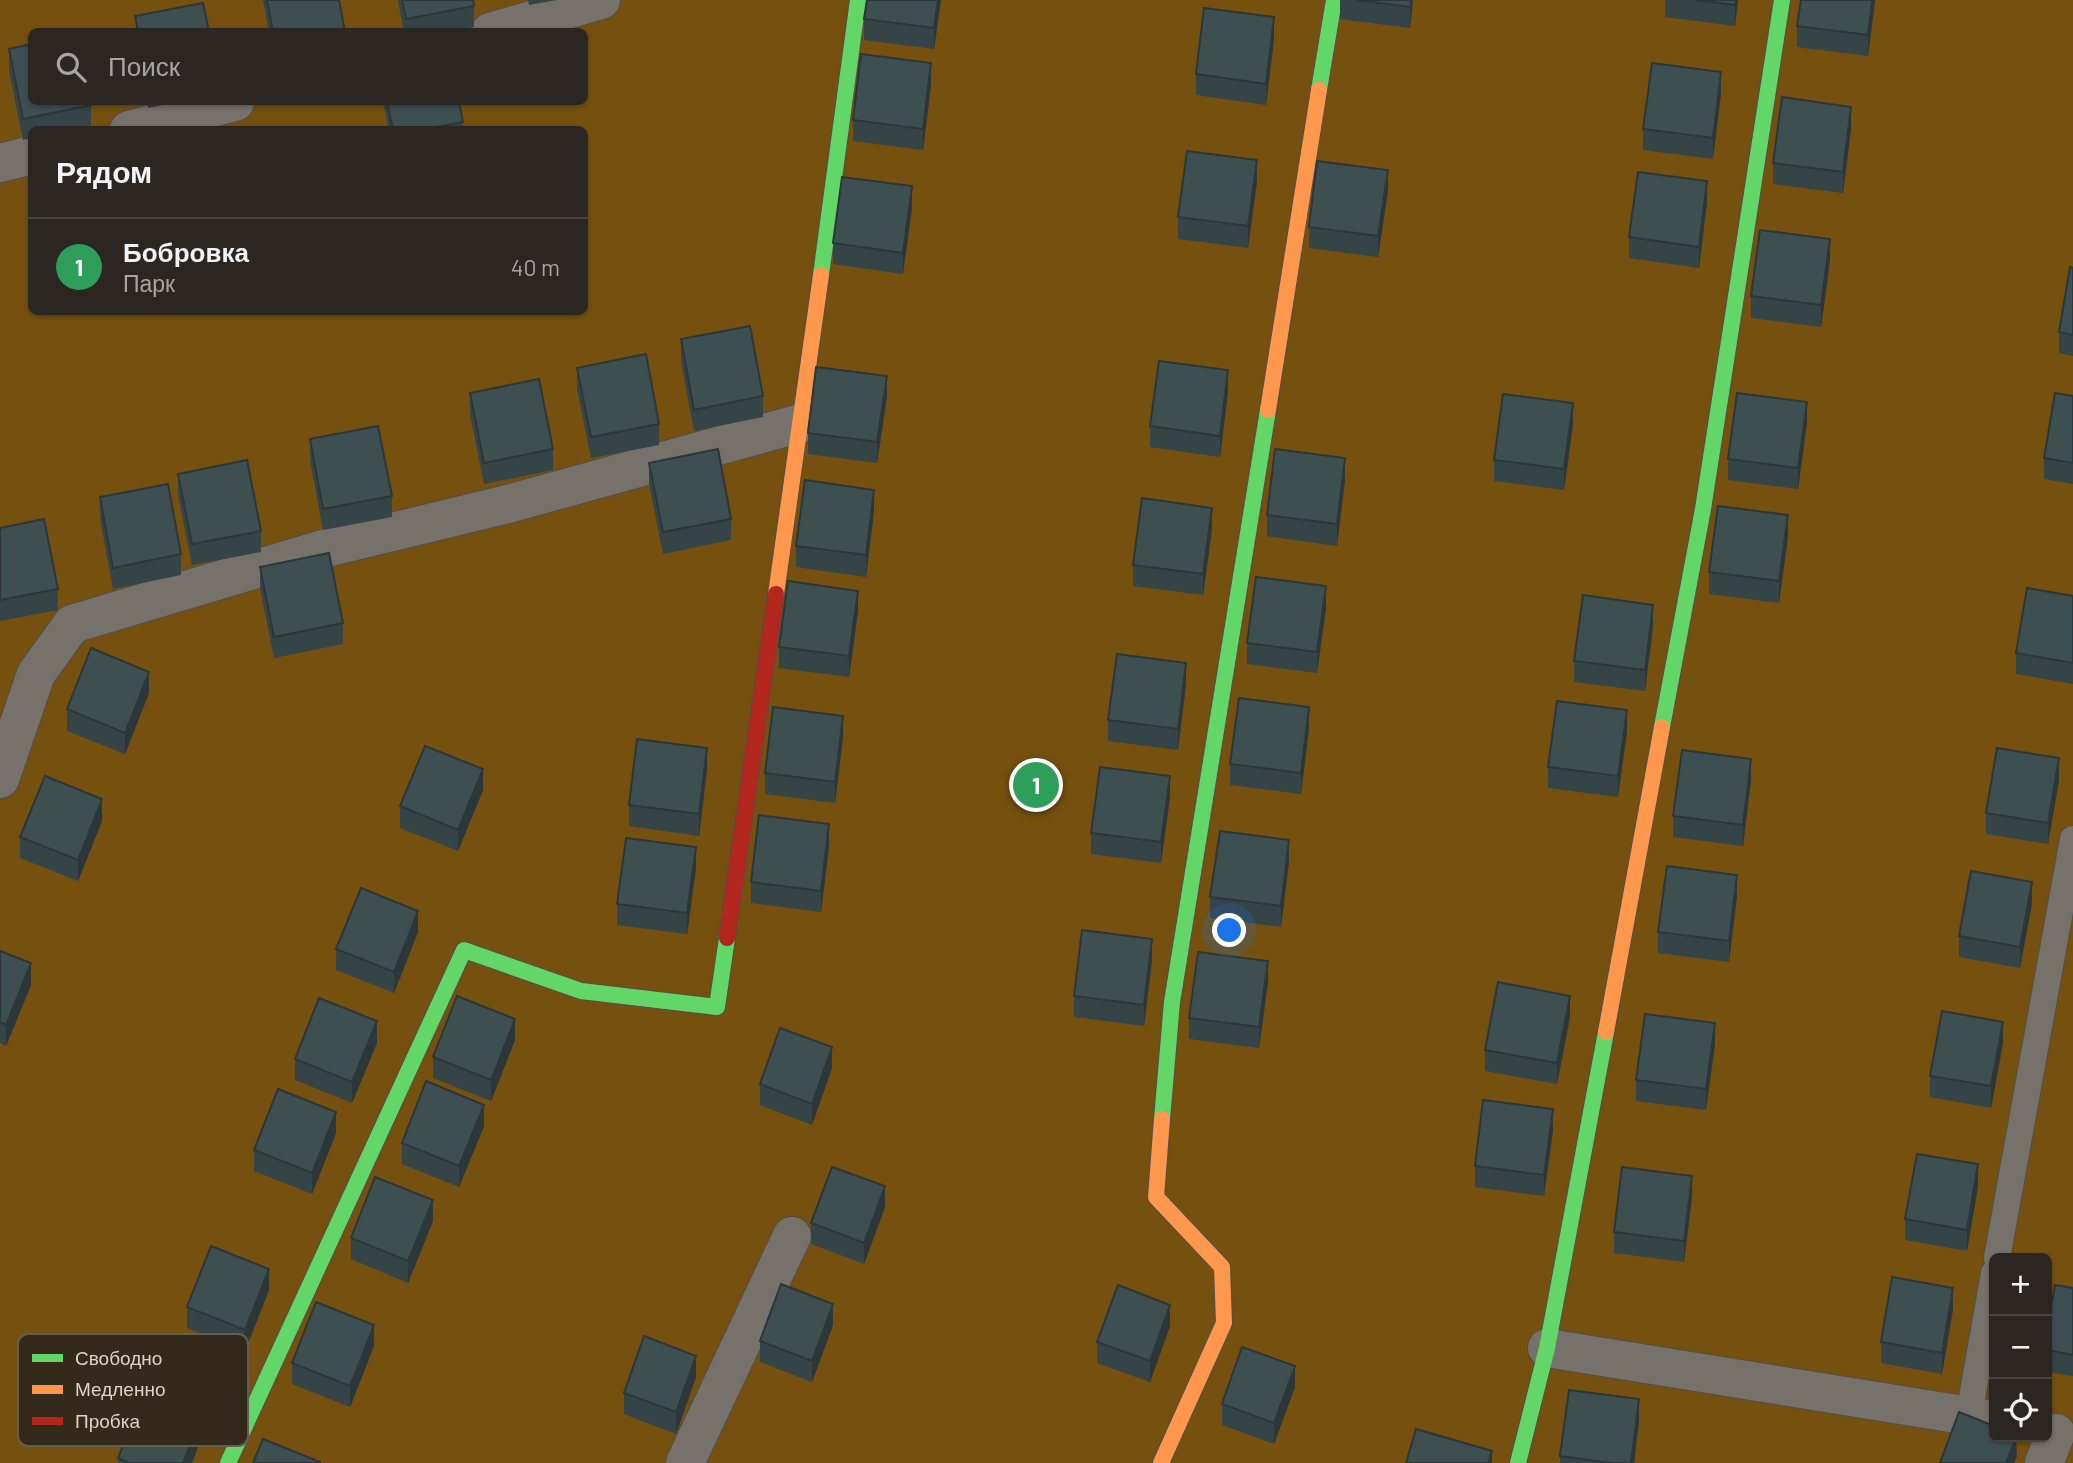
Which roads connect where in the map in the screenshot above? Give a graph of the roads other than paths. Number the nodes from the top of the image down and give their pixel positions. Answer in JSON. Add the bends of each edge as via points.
{"nodes":[{"id":1,"x":601,"y":0,"type":"edge"},
{"id":2,"x":858,"y":0,"type":"edge"},
{"id":3,"x":1334,"y":0,"type":"edge"},
{"id":4,"x":1783,"y":0,"type":"edge"},
{"id":5,"x":504,"y":28,"type":"edge"},
{"id":6,"x":224,"y":105,"type":"edge"},
{"id":7,"x":144,"y":126,"type":"edge"},
{"id":8,"x":28,"y":156,"type":"edge"},
{"id":9,"x":0,"y":163,"type":"edge"},
{"id":10,"x":801,"y":423,"type":"junction"},
{"id":11,"x":0,"y":779,"type":"edge"},
{"id":12,"x":2073,"y":839,"type":"edge"},
{"id":13,"x":792,"y":1236,"type":"dead end"},
{"id":14,"x":1998,"y":1253,"type":"edge"},
{"id":15,"x":1990,"y":1316,"type":"edge"},
{"id":16,"x":1547,"y":1348,"type":"junction"},
{"id":17,"x":1982,"y":1418,"type":"edge"},
{"id":18,"x":248,"y":1420,"type":"edge"},
{"id":19,"x":236,"y":1446,"type":"edge"},
{"id":20,"x":228,"y":1463,"type":"edge"},
{"id":21,"x":685,"y":1463,"type":"edge"},
{"id":22,"x":1161,"y":1463,"type":"edge"},
{"id":23,"x":1518,"y":1463,"type":"edge"}],
"edges":[{"from":1,"to":5,"type":"street"},
{"from":2,"to":10,"type":"street"},
{"from":3,"to":22,"type":"street","via":[[1170,1016],[1156,1197],[1222,1267],[1224,1324]]},
{"from":4,"to":16,"type":"street","via":[[1703,509]]},
{"from":6,"to":7,"type":"street"},
{"from":8,"to":9,"type":"street"},
{"from":10,"to":11,"type":"street","via":[[508,504],[330,547],[72,624],[36,674]]},
{"from":10,"to":18,"type":"street","via":[[717,1007],[581,991],[464,950]]},
{"from":12,"to":14,"type":"lane"},
{"from":13,"to":21,"type":"street"},
{"from":15,"to":17,"type":"lane"},
{"from":16,"to":17,"type":"street"},
{"from":16,"to":23,"type":"street"},
{"from":19,"to":20,"type":"street"}]}
